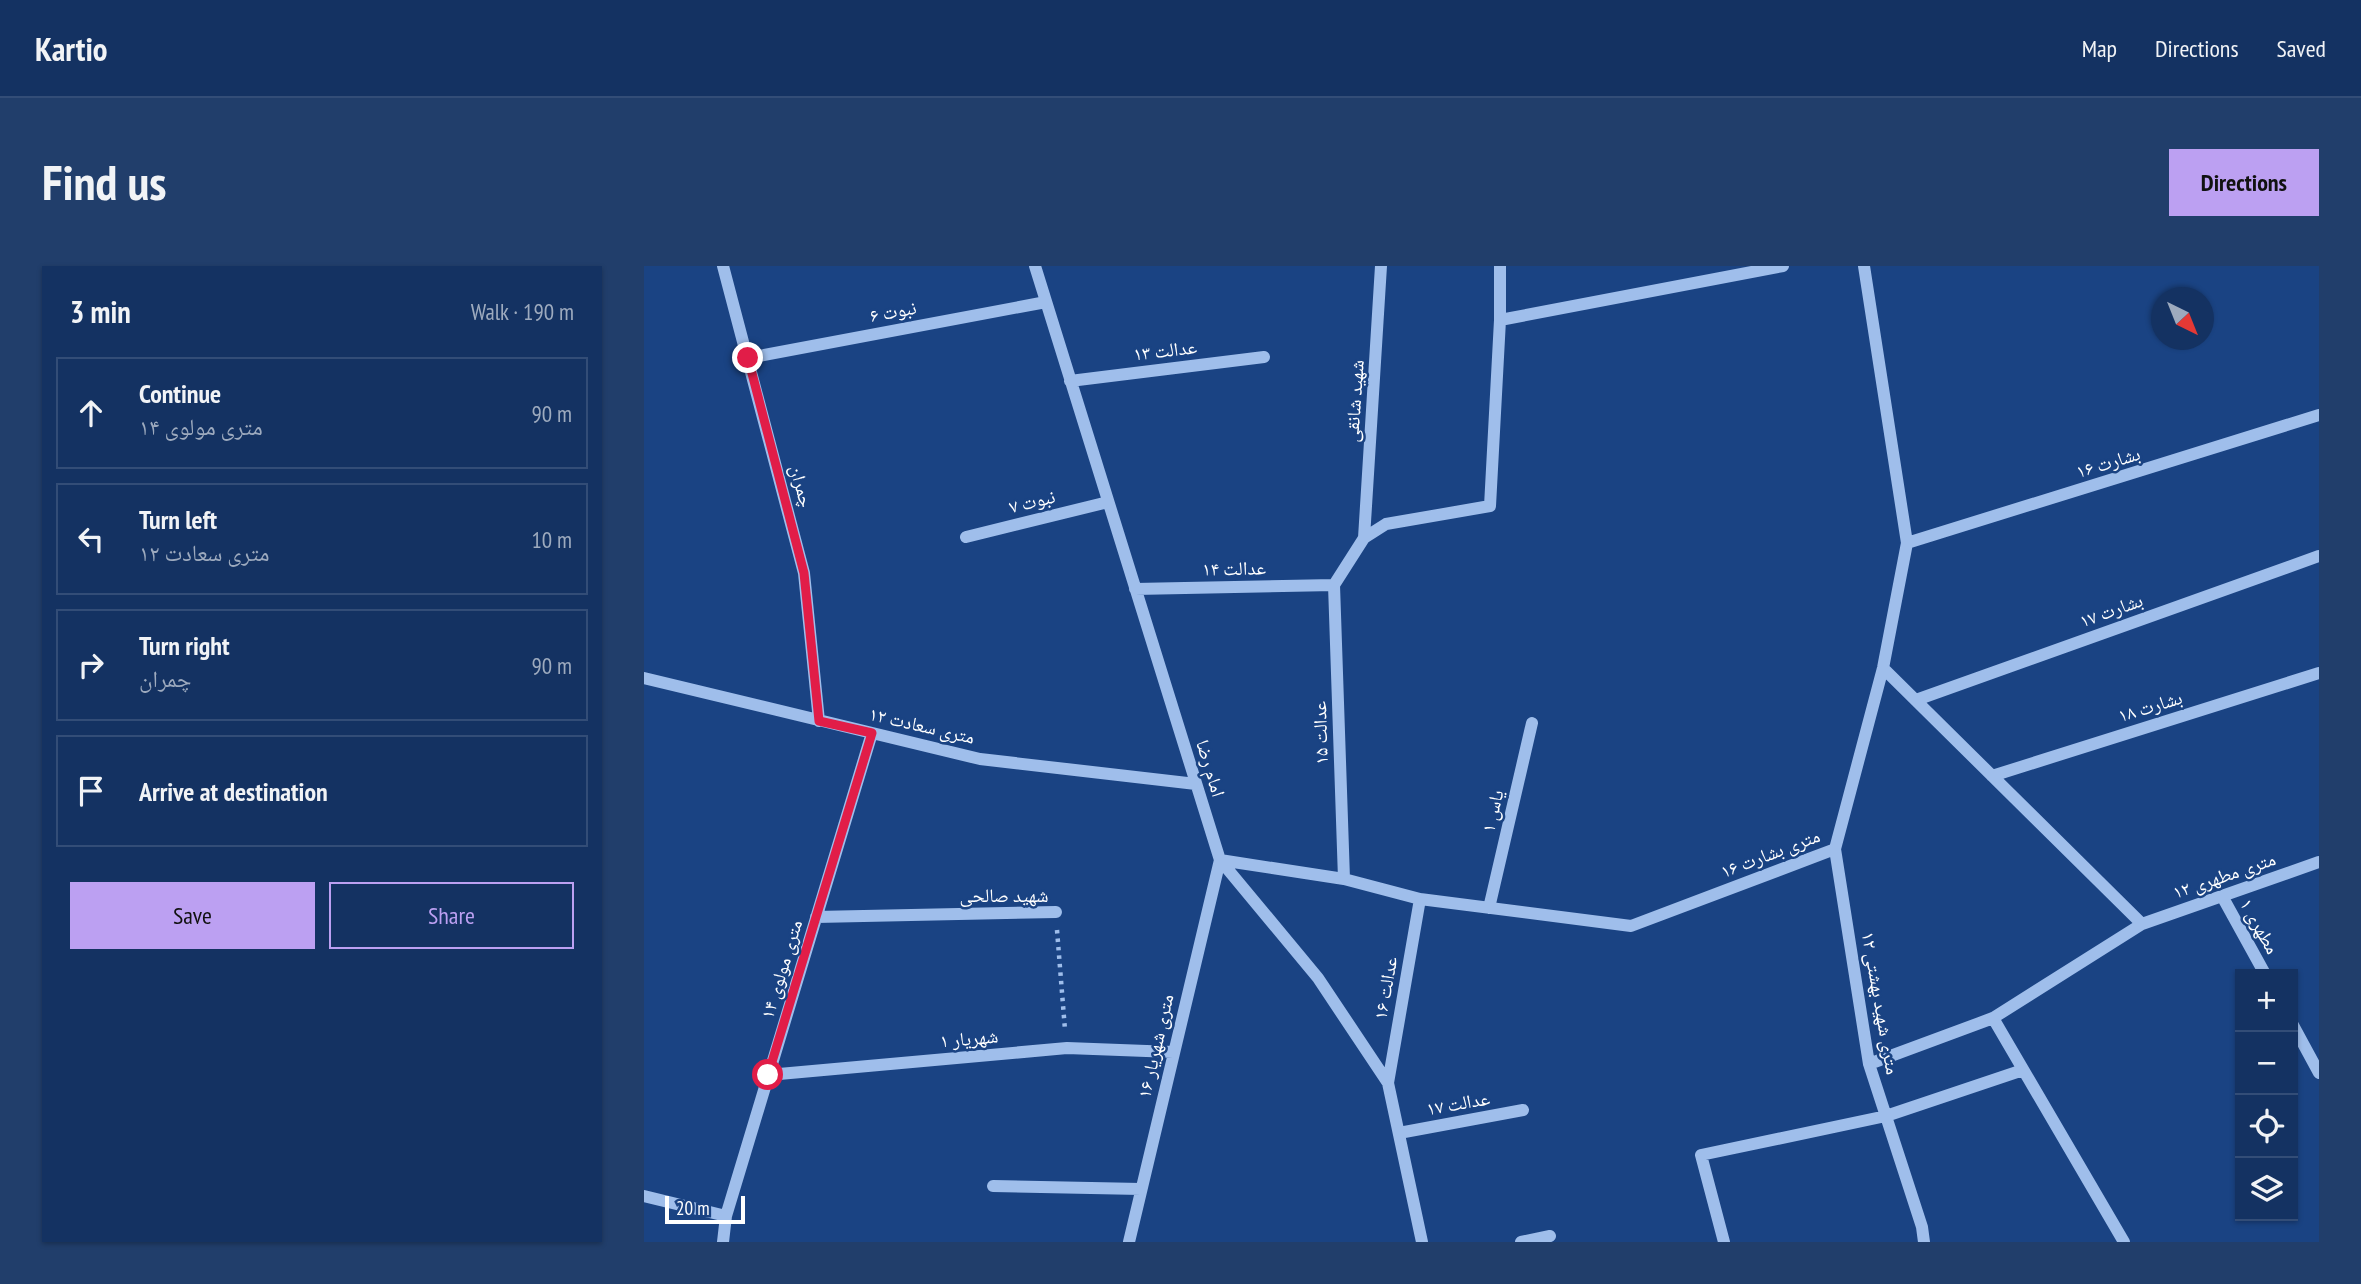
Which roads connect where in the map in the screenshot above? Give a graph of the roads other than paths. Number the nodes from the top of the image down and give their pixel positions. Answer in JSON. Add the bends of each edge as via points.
{"nodes":[{"id":1,"x":723,"y":266,"type":"edge"},
{"id":2,"x":1035,"y":266,"type":"edge"},
{"id":3,"x":1381,"y":266,"type":"edge"},
{"id":4,"x":1500,"y":266,"type":"edge"},
{"id":5,"x":1783,"y":266,"type":"edge"},
{"id":6,"x":1864,"y":266,"type":"edge"},
{"id":7,"x":1046,"y":302,"type":"junction"},
{"id":8,"x":1500,"y":320,"type":"junction"},
{"id":9,"x":1264,"y":357,"type":"dead end"},
{"id":10,"x":748,"y":358,"type":"junction"},
{"id":11,"x":1070,"y":381,"type":"junction"},
{"id":12,"x":2319,"y":415,"type":"edge"},
{"id":13,"x":1108,"y":502,"type":"junction"},
{"id":14,"x":966,"y":537,"type":"dead end"},
{"id":15,"x":1364,"y":538,"type":"junction"},
{"id":16,"x":1907,"y":543,"type":"junction"},
{"id":17,"x":2319,"y":556,"type":"edge"},
{"id":18,"x":1334,"y":584,"type":"junction"},
{"id":19,"x":1135,"y":589,"type":"junction"},
{"id":20,"x":1883,"y":668,"type":"junction"},
{"id":21,"x":2319,"y":673,"type":"edge"},
{"id":22,"x":644,"y":678,"type":"edge"},
{"id":23,"x":1916,"y":700,"type":"junction"},
{"id":24,"x":819,"y":721,"type":"junction"},
{"id":25,"x":1532,"y":723,"type":"dead end"},
{"id":26,"x":872,"y":733,"type":"junction"},
{"id":27,"x":1992,"y":776,"type":"junction"},
{"id":28,"x":1196,"y":784,"type":"junction"},
{"id":29,"x":1835,"y":849,"type":"junction"},
{"id":30,"x":1220,"y":860,"type":"junction"},
{"id":31,"x":2319,"y":862,"type":"edge"},
{"id":32,"x":1344,"y":879,"type":"junction"},
{"id":33,"x":2222,"y":896,"type":"junction"},
{"id":34,"x":1420,"y":899,"type":"junction"},
{"id":35,"x":1489,"y":908,"type":"junction"},
{"id":36,"x":1056,"y":912,"type":"road end"},
{"id":37,"x":817,"y":917,"type":"junction"},
{"id":38,"x":2142,"y":924,"type":"junction"},
{"id":39,"x":2262,"y":969,"type":"edge"},
{"id":40,"x":1993,"y":1018,"type":"junction"},
{"id":41,"x":2297,"y":1032,"type":"edge"},
{"id":42,"x":1173,"y":1052,"type":"junction"},
{"id":43,"x":1869,"y":1064,"type":"junction"},
{"id":44,"x":2023,"y":1070,"type":"junction"},
{"id":45,"x":2319,"y":1073,"type":"edge"},
{"id":46,"x":768,"y":1075,"type":"junction"},
{"id":47,"x":1388,"y":1083,"type":"junction"},
{"id":48,"x":1523,"y":1110,"type":"dead end"},
{"id":49,"x":1886,"y":1116,"type":"junction"},
{"id":50,"x":1399,"y":1133,"type":"junction"},
{"id":51,"x":993,"y":1186,"type":"dead end"},
{"id":52,"x":1141,"y":1189,"type":"junction"},
{"id":53,"x":644,"y":1196,"type":"edge"},
{"id":54,"x":726,"y":1216,"type":"junction"},
{"id":55,"x":1550,"y":1236,"type":"dead end"},
{"id":56,"x":2119,"y":1240,"type":"edge"},
{"id":57,"x":723,"y":1242,"type":"edge"},
{"id":58,"x":1129,"y":1242,"type":"edge"},
{"id":59,"x":1422,"y":1242,"type":"edge"},
{"id":60,"x":1521,"y":1242,"type":"edge"},
{"id":61,"x":1724,"y":1242,"type":"edge"},
{"id":62,"x":1924,"y":1242,"type":"edge"}],
"edges":[{"from":1,"to":10,"type":"street","name":"چمران"},
{"from":2,"to":7,"type":"street","name":"امام رضا"},
{"from":3,"to":15,"type":"street","name":"شهید شانقی"},
{"from":4,"to":8,"type":"street"},
{"from":5,"to":8,"type":"street"},
{"from":6,"to":16,"type":"street","name":"۱۶ متری بشارت"},
{"from":7,"to":10,"type":"street","name":"نبوت ۶"},
{"from":7,"to":11,"type":"street","name":"امام رضا"},
{"from":8,"to":15,"type":"street","via":[[1490,506],[1386,524]]},
{"from":9,"to":11,"type":"street","name":"عدالت ۱۳"},
{"from":10,"to":24,"type":"street","name":"چمران","via":[[804,573]]},
{"from":11,"to":13,"type":"street","name":"امام رضا"},
{"from":12,"to":16,"type":"street","name":"بشارت ۱۶"},
{"from":13,"to":14,"type":"street","name":"نبوت ۷"},
{"from":13,"to":19,"type":"street","name":"امام رضا"},
{"from":15,"to":18,"type":"street"},
{"from":16,"to":20,"type":"street","name":"۱۶ متری بشارت"},
{"from":17,"to":23,"type":"street","name":"بشارت ۱۷"},
{"from":18,"to":19,"type":"street","name":"عدالت ۱۴"},
{"from":18,"to":32,"type":"street","name":"عدالت ۱۵"},
{"from":19,"to":28,"type":"street","name":"امام رضا"},
{"from":20,"to":23,"type":"street"},
{"from":20,"to":29,"type":"street","name":"۱۶ متری بشارت"},
{"from":21,"to":27,"type":"street","name":"بشارت ۱۸"},
{"from":22,"to":24,"type":"street","name":"۱۲ متری سعادت"},
{"from":23,"to":27,"type":"street"},
{"from":24,"to":26,"type":"street","name":"۱۲ متری سعادت"},
{"from":25,"to":35,"type":"street","name":"یاس ۱"},
{"from":26,"to":28,"type":"street","name":"۱۲ متری سعادت","via":[[980,759]]},
{"from":26,"to":37,"type":"street","name":"۱۴ متری مولوی"},
{"from":27,"to":38,"type":"street"},
{"from":28,"to":30,"type":"street","name":"امام رضا"},
{"from":29,"to":35,"type":"street","name":"۱۶ متری بشارت","via":[[1631,926]]},
{"from":29,"to":43,"type":"street","name":"۱۲ متری شهید بهشتی"},
{"from":30,"to":32,"type":"street","name":"۱۶ متری بشارت"},
{"from":30,"to":42,"type":"street","name":"۱۶ متری شهریار"},
{"from":30,"to":47,"type":"street","name":"امام رضا","via":[[1318,978]]},
{"from":31,"to":33,"type":"street","name":"۱۲ متری مطهری"},
{"from":32,"to":34,"type":"street","name":"۱۶ متری بشارت"},
{"from":33,"to":38,"type":"street","name":"۱۲ متری مطهری"},
{"from":33,"to":39,"type":"street","name":"مطهری ۱"},
{"from":34,"to":35,"type":"street","name":"۱۶ متری بشارت"},
{"from":34,"to":47,"type":"street","name":"عدالت ۱۶"},
{"from":36,"to":37,"type":"street","name":"شهید صالحی"},
{"from":37,"to":46,"type":"street","name":"۱۴ متری مولوی"},
{"from":38,"to":40,"type":"street","name":"۱۲ متری مطهری"},
{"from":40,"to":43,"type":"street","name":"۱۲ متری مطهری"},
{"from":40,"to":44,"type":"street"},
{"from":41,"to":45,"type":"street"},
{"from":42,"to":46,"type":"street","name":"شهریار ۱","via":[[1067,1048]]},
{"from":42,"to":52,"type":"street","name":"۱۶ متری شهریار"},
{"from":43,"to":49,"type":"street","name":"۱۲ متری شهید بهشتی"},
{"from":44,"to":49,"type":"street"},
{"from":44,"to":56,"type":"street"},
{"from":46,"to":54,"type":"street","name":"۱۴ متری مولوی"},
{"from":47,"to":50,"type":"street","name":"امام رضا"},
{"from":48,"to":50,"type":"street","name":"عدالت ۱۷"},
{"from":49,"to":61,"type":"street","via":[[1702,1155]]},
{"from":49,"to":62,"type":"street","name":"۱۲ متری شهید بهشتی"},
{"from":50,"to":59,"type":"street","name":"امام رضا"},
{"from":51,"to":52,"type":"street"},
{"from":52,"to":58,"type":"street","name":"۱۶ متری شهریار"},
{"from":53,"to":54,"type":"street"},
{"from":54,"to":57,"type":"street","name":"۱۴ متری مولوی"},
{"from":55,"to":60,"type":"street"}]}
